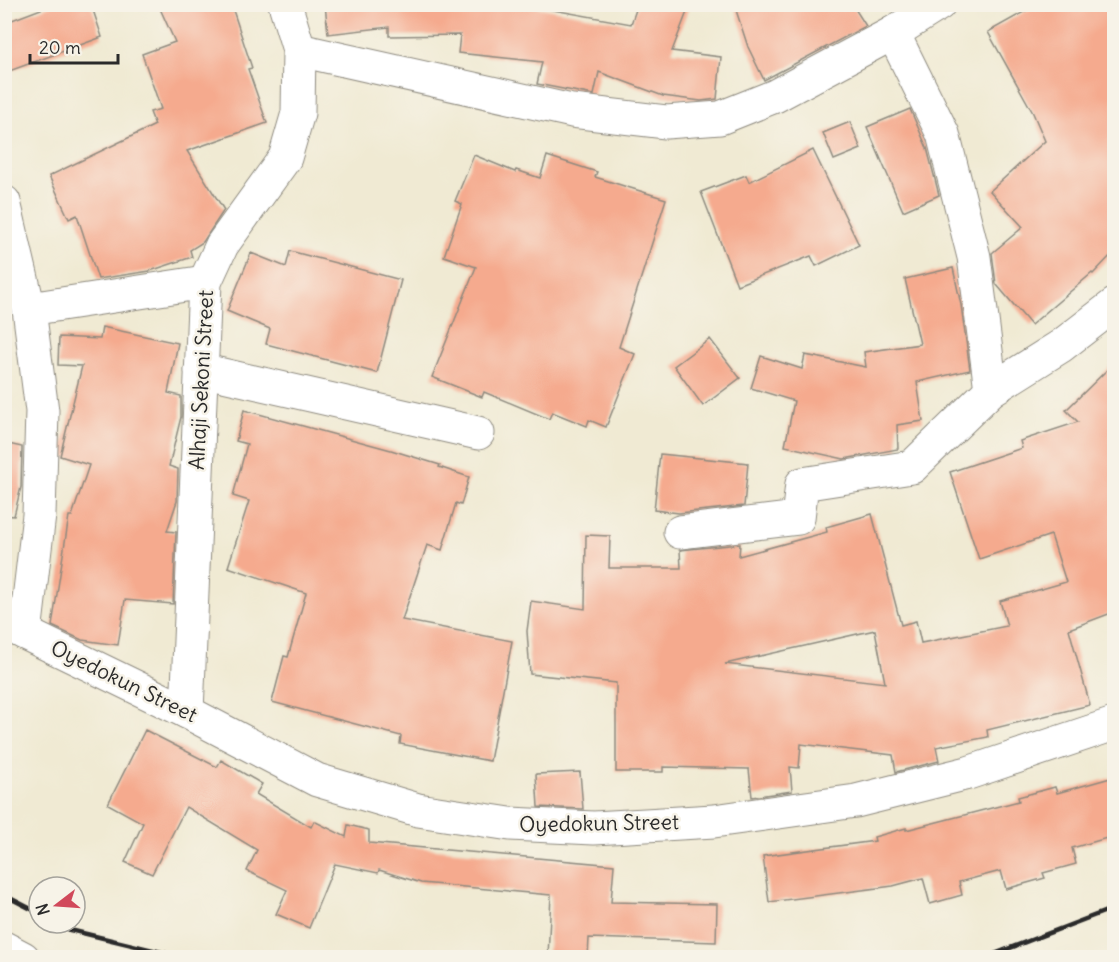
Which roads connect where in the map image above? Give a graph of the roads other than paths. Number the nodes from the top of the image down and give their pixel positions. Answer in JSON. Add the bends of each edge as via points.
{"nodes":[{"id":1,"x":285,"y":4,"type":"edge"},
{"id":2,"x":939,"y":4,"type":"edge"},
{"id":3,"x":893,"y":33,"type":"junction"},
{"id":4,"x":299,"y":50,"type":"junction"},
{"id":5,"x":4,"y":202,"type":"edge"},
{"id":6,"x":205,"y":282,"type":"junction"},
{"id":7,"x":1114,"y":305,"type":"edge"},
{"id":8,"x":29,"y":309,"type":"junction"},
{"id":9,"x":201,"y":370,"type":"junction"},
{"id":10,"x":991,"y":390,"type":"junction"},
{"id":11,"x":478,"y":433,"type":"dead end"},
{"id":12,"x":680,"y":532,"type":"dead end"},
{"id":13,"x":15,"y":628,"type":"edge"},
{"id":14,"x":187,"y":712,"type":"junction"},
{"id":15,"x":1114,"y":724,"type":"edge"},
{"id":16,"x":4,"y":948,"type":"edge"},
{"id":17,"x":23,"y":957,"type":"edge"}],
"edges":[{"from":1,"to":4,"type":"street","name":"Alhaji Sekoni Street"},
{"from":2,"to":3,"type":"street"},
{"from":3,"to":4,"type":"street","via":[[775,96],[720,118],[666,122],[572,111]]},
{"from":3,"to":10,"type":"street","via":[[943,134],[974,257]]},
{"from":4,"to":6,"type":"street","name":"Alhaji Sekoni Street","via":[[298,113],[285,158],[222,245]]},
{"from":5,"to":8,"type":"street"},
{"from":6,"to":8,"type":"street"},
{"from":6,"to":9,"type":"street","name":"Alhaji Sekoni Street"},
{"from":7,"to":10,"type":"street","via":[[1061,346]]},
{"from":8,"to":13,"type":"street","via":[[42,411],[39,514]]},
{"from":9,"to":11,"type":"street"},
{"from":9,"to":14,"type":"street","name":"Alhaji Sekoni Street"},
{"from":10,"to":12,"type":"street","via":[[912,467],[802,484],[798,518]]},
{"from":13,"to":14,"type":"street","name":"Oyedokun Street"},
{"from":14,"to":15,"type":"street","name":"Oyedokun Street","via":[[317,780],[418,810],[510,824],[594,828],[714,821],[856,801],[968,773]]},
{"from":16,"to":17,"type":"street"}]}
